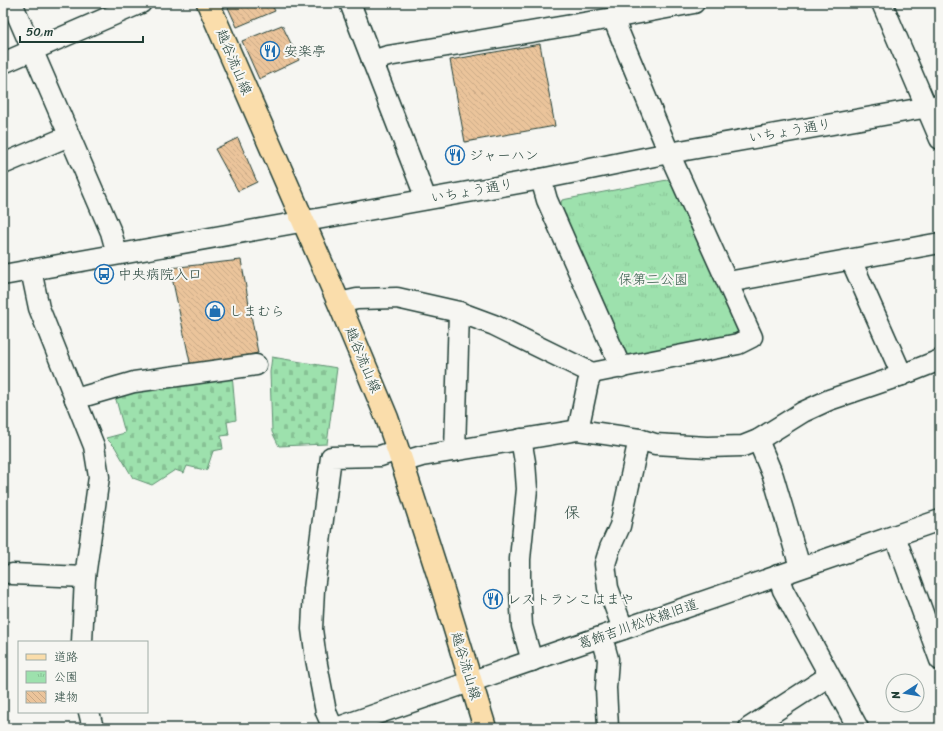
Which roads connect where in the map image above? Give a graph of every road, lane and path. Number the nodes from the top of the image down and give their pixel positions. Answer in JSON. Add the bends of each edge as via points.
{"nodes":[{"id":1,"x":12,"y":3,"type":"edge"},
{"id":2,"x":140,"y":3,"type":"edge"},
{"id":3,"x":208,"y":3,"type":"edge"},
{"id":4,"x":350,"y":3,"type":"edge"},
{"id":5,"x":694,"y":3,"type":"edge"},
{"id":6,"x":882,"y":3,"type":"edge"},
{"id":7,"x":613,"y":18,"type":"junction"},
{"id":8,"x":33,"y":50,"type":"junction"},
{"id":9,"x":372,"y":61,"type":"junction"},
{"id":10,"x":3,"y":63,"type":"edge"},
{"id":11,"x":933,"y":106,"type":"edge"},
{"id":12,"x":69,"y":136,"type":"junction"},
{"id":13,"x":940,"y":139,"type":"edge"},
{"id":14,"x":669,"y":152,"type":"junction"},
{"id":15,"x":3,"y":164,"type":"edge"},
{"id":16,"x":541,"y":179,"type":"junction"},
{"id":17,"x":426,"y":199,"type":"junction"},
{"id":18,"x":303,"y":221,"type":"junction"},
{"id":19,"x":940,"y":243,"type":"edge"},
{"id":20,"x":117,"y":254,"type":"junction"},
{"id":21,"x":852,"y":260,"type":"junction"},
{"id":22,"x":31,"y":270,"type":"junction"},
{"id":23,"x":3,"y":275,"type":"edge"},
{"id":24,"x":728,"y":282,"type":"junction"},
{"id":25,"x":339,"y":303,"type":"junction"},
{"id":26,"x":459,"y":312,"type":"junction"},
{"id":27,"x":940,"y":360,"type":"edge"},
{"id":28,"x":256,"y":365,"type":"dead end"},
{"id":29,"x":621,"y":368,"type":"junction"},
{"id":30,"x":592,"y":373,"type":"junction"},
{"id":31,"x":902,"y":375,"type":"junction"},
{"id":32,"x":75,"y":399,"type":"junction"},
{"id":33,"x":578,"y":430,"type":"junction"},
{"id":34,"x":521,"y":439,"type":"junction"},
{"id":35,"x":758,"y":440,"type":"junction"},
{"id":36,"x":647,"y":441,"type":"junction"},
{"id":37,"x":455,"y":451,"type":"junction"},
{"id":38,"x":400,"y":456,"type":"junction"},
{"id":39,"x":940,"y":520,"type":"edge"},
{"id":40,"x":895,"y":536,"type":"junction"},
{"id":41,"x":800,"y":567,"type":"junction"},
{"id":42,"x":12,"y":574,"type":"dead end"},
{"id":43,"x":778,"y":575,"type":"junction"},
{"id":44,"x":85,"y":577,"type":"junction"},
{"id":45,"x":623,"y":629,"type":"junction"},
{"id":46,"x":602,"y":637,"type":"junction"},
{"id":47,"x":82,"y":641,"type":"edge"},
{"id":48,"x":940,"y":660,"type":"edge"},
{"id":49,"x":532,"y":661,"type":"junction"},
{"id":50,"x":829,"y":676,"type":"junction"},
{"id":51,"x":471,"y":682,"type":"junction"},
{"id":52,"x":89,"y":713,"type":"edge"},
{"id":53,"x":93,"y":728,"type":"edge"},
{"id":54,"x":333,"y":728,"type":"edge"},
{"id":55,"x":336,"y":728,"type":"edge"},
{"id":56,"x":485,"y":728,"type":"edge"},
{"id":57,"x":608,"y":728,"type":"edge"},
{"id":58,"x":749,"y":728,"type":"edge"},
{"id":59,"x":858,"y":728,"type":"edge"}],
"edges":[{"from":1,"to":8,"type":"street"},
{"from":2,"to":8,"type":"street"},
{"from":3,"to":18,"type":"main road","name":"越谷流山線"},
{"from":4,"to":9,"type":"street"},
{"from":5,"to":7,"type":"street"},
{"from":6,"to":11,"type":"street"},
{"from":7,"to":9,"type":"street","via":[[388,56]]},
{"from":7,"to":14,"type":"street"},
{"from":8,"to":10,"type":"street"},
{"from":8,"to":12,"type":"street"},
{"from":9,"to":17,"type":"street"},
{"from":11,"to":13,"type":"street"},
{"from":11,"to":14,"type":"street","name":"いちょう通り"},
{"from":12,"to":15,"type":"street"},
{"from":12,"to":20,"type":"street","via":[[111,232]]},
{"from":14,"to":16,"type":"street","name":"いちょう通り"},
{"from":14,"to":24,"type":"street"},
{"from":16,"to":17,"type":"street","name":"いちょう通り"},
{"from":16,"to":29,"type":"street","via":[[547,200]]},
{"from":17,"to":18,"type":"street","name":"いちょう通り"},
{"from":18,"to":20,"type":"street","name":"いちょう通り"},
{"from":18,"to":25,"type":"main road","name":"越谷流山線"},
{"from":19,"to":21,"type":"street"},
{"from":20,"to":22,"type":"street","name":"いちょう通り"},
{"from":21,"to":24,"type":"street"},
{"from":21,"to":31,"type":"street"},
{"from":22,"to":23,"type":"street","name":"いちょう通り"},
{"from":22,"to":32,"type":"street","via":[[39,308]]},
{"from":24,"to":29,"type":"street","via":[[752,337],[738,344]]},
{"from":25,"to":26,"type":"street","via":[[357,299],[397,298]]},
{"from":25,"to":38,"type":"main road","name":"越谷流山線"},
{"from":26,"to":30,"type":"street","via":[[494,325]]},
{"from":26,"to":37,"type":"street"},
{"from":27,"to":31,"type":"street"},
{"from":28,"to":32,"type":"street","via":[[134,382]]},
{"from":29,"to":30,"type":"street"},
{"from":30,"to":33,"type":"street"},
{"from":31,"to":35,"type":"street","via":[[829,400],[803,412]]},
{"from":32,"to":44,"type":"street","via":[[94,446],[99,477]]},
{"from":33,"to":34,"type":"street"},
{"from":33,"to":36,"type":"street"},
{"from":34,"to":37,"type":"street"},
{"from":34,"to":49,"type":"street","via":[[527,489],[520,591],[522,626]]},
{"from":35,"to":36,"type":"street","via":[[743,446],[707,447]]},
{"from":35,"to":41,"type":"street","via":[[773,476]]},
{"from":36,"to":45,"type":"street","via":[[605,564],[608,588]]},
{"from":37,"to":38,"type":"street"},
{"from":38,"to":51,"type":"main road","name":"越谷流山線"},
{"from":38,"to":54,"type":"street","via":[[331,457],[314,589],[312,629],[326,712]]},
{"from":39,"to":40,"type":"street","name":"葛飾吉川松伏線旧道"},
{"from":40,"to":41,"type":"street","name":"葛飾吉川松伏線旧道"},
{"from":40,"to":48,"type":"street"},
{"from":41,"to":43,"type":"street","name":"葛飾吉川松伏線旧道"},
{"from":42,"to":44,"type":"street"},
{"from":43,"to":45,"type":"street","name":"葛飾吉川松伏線旧道"},
{"from":43,"to":50,"type":"street","via":[[783,590]]},
{"from":44,"to":47,"type":"street"},
{"from":45,"to":46,"type":"street","name":"葛飾吉川松伏線旧道"},
{"from":46,"to":49,"type":"street","name":"葛飾吉川松伏線旧道"},
{"from":46,"to":57,"type":"street","via":[[608,659]]},
{"from":49,"to":51,"type":"street","name":"葛飾吉川松伏線旧道"},
{"from":50,"to":58,"type":"street"},
{"from":50,"to":59,"type":"street"},
{"from":51,"to":55,"type":"street","name":"葛飾吉川松伏線旧道"},
{"from":51,"to":56,"type":"main road","name":"越谷流山線"},
{"from":52,"to":53,"type":"street"}]}
